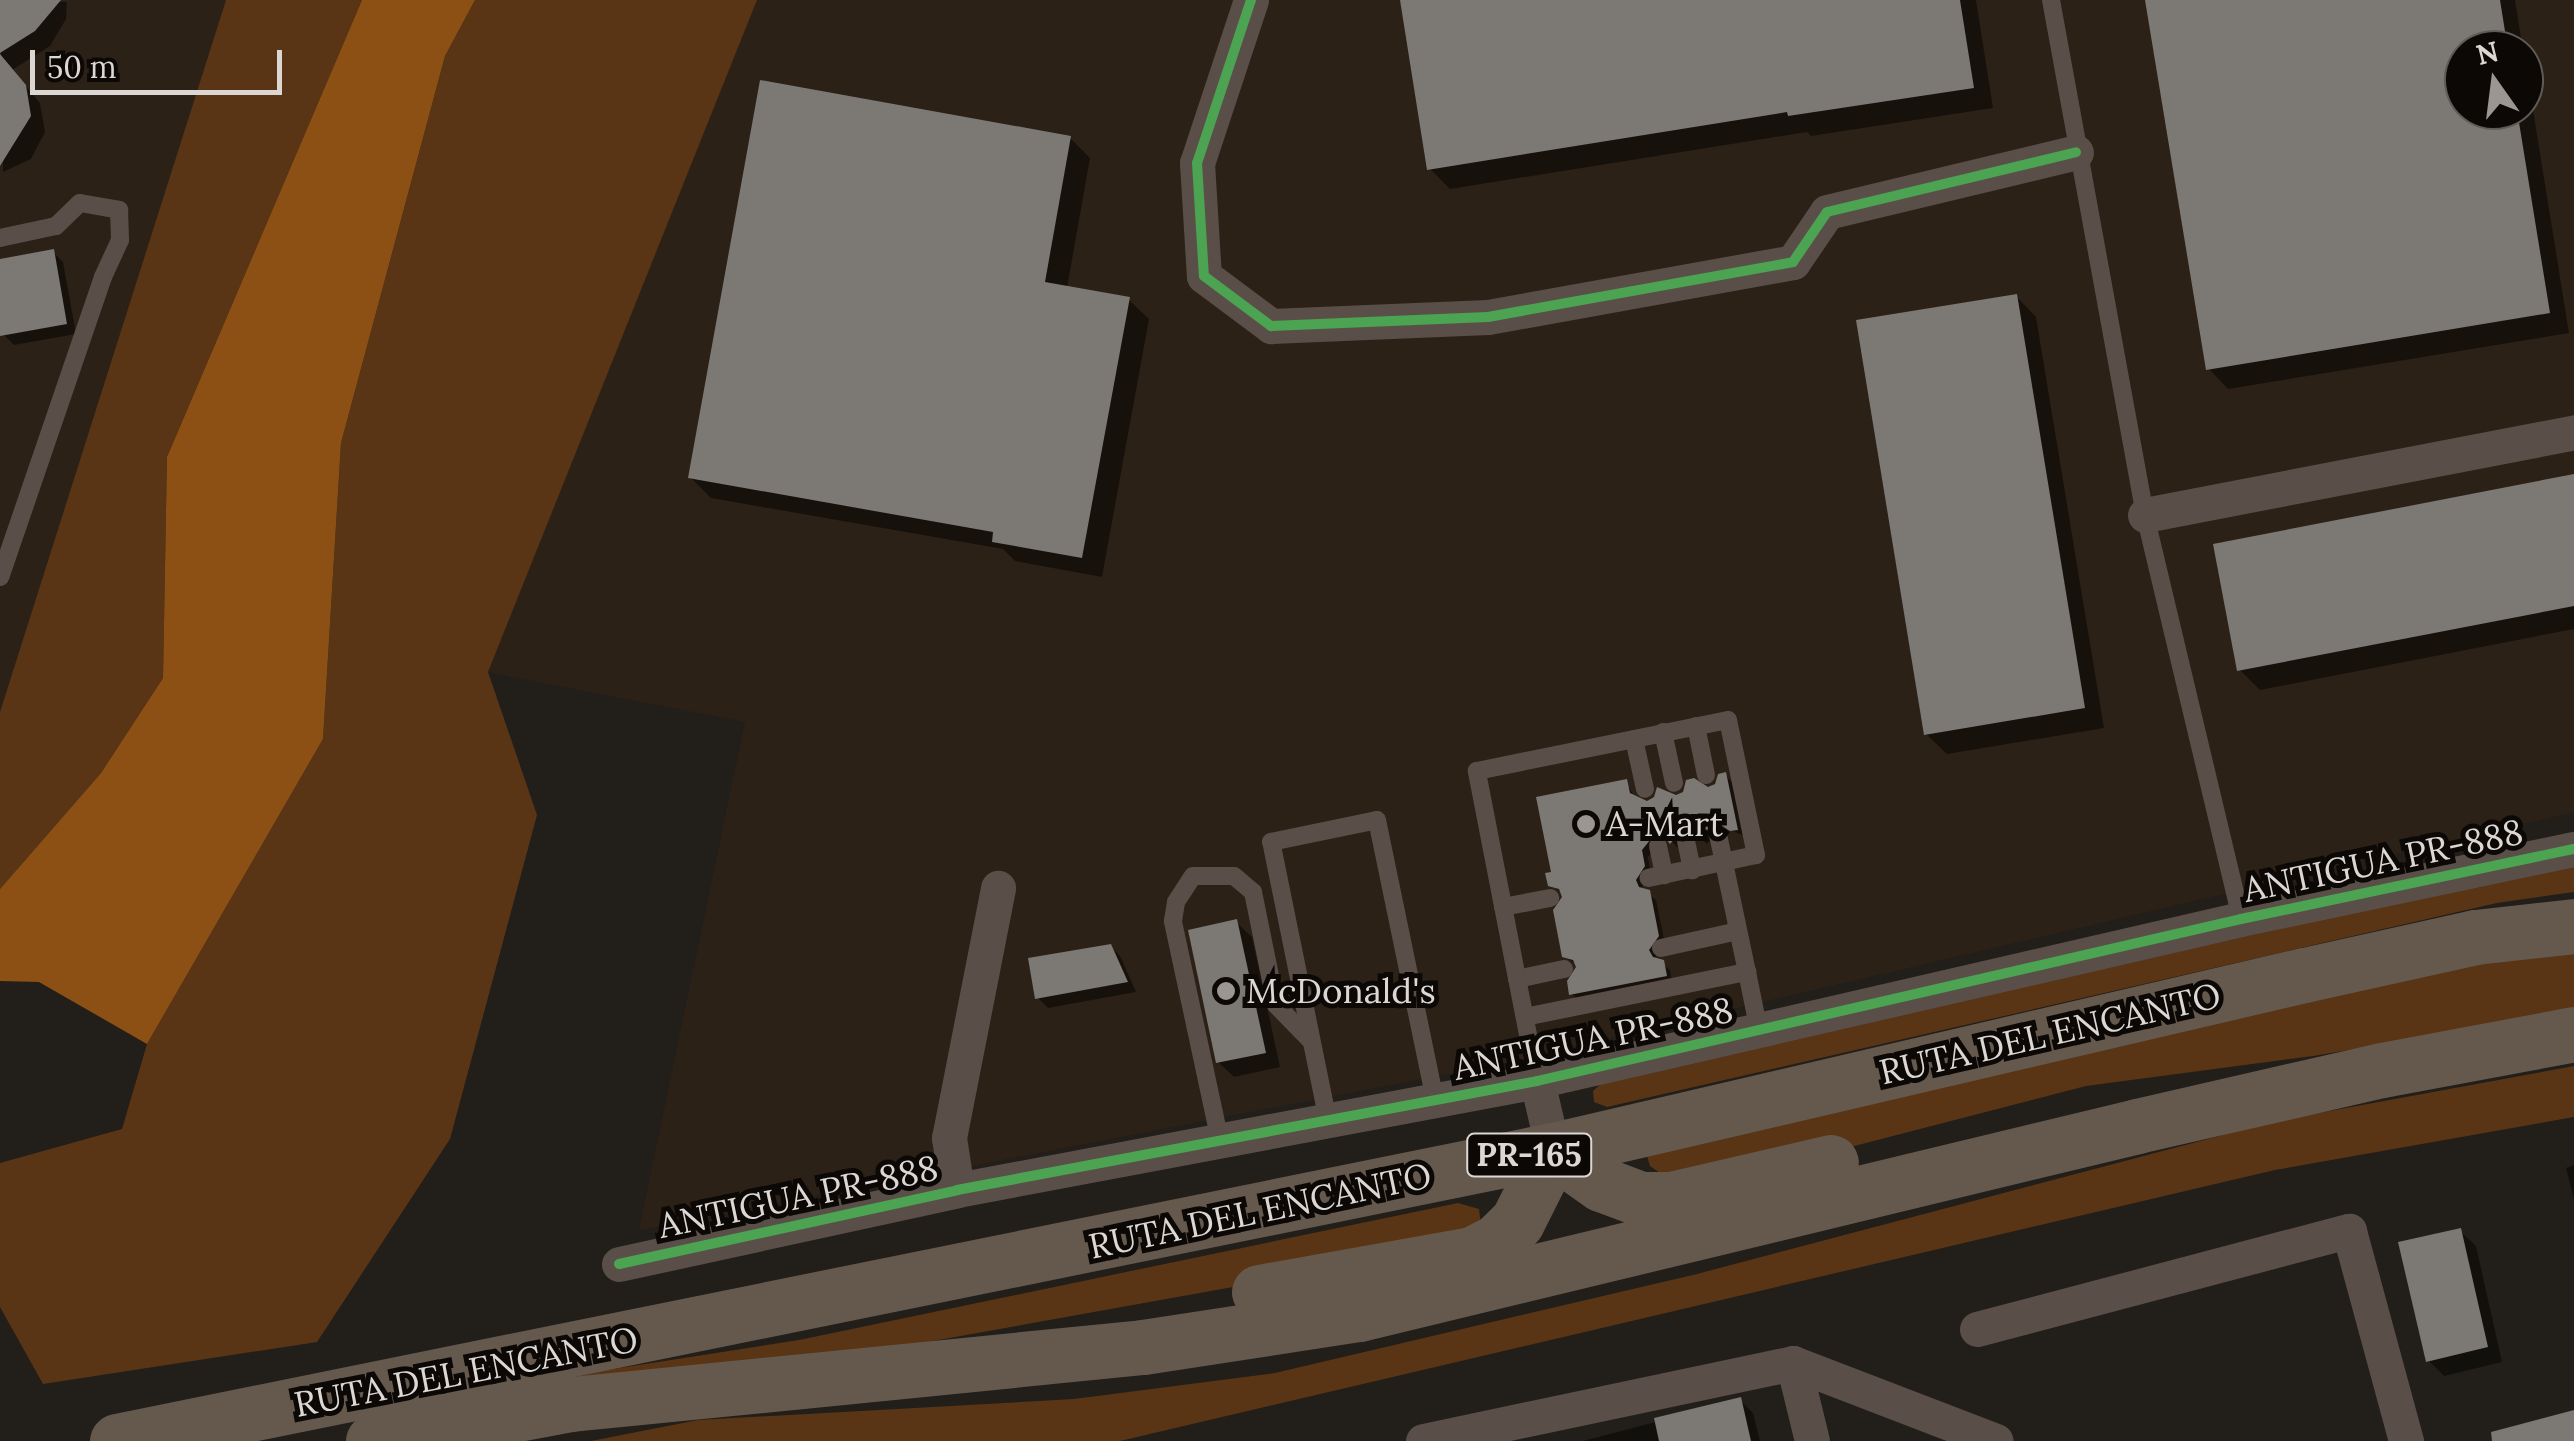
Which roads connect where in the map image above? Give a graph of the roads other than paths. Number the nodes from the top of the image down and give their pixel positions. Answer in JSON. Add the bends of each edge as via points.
{"nodes":[{"id":1,"x":1251,"y":0,"type":"edge"},
{"id":2,"x":2051,"y":0,"type":"edge"},
{"id":3,"x":2076,"y":152,"type":"junction"},
{"id":4,"x":0,"y":238,"type":"edge"},
{"id":5,"x":2574,"y":432,"type":"edge"},
{"id":6,"x":2146,"y":515,"type":"junction"},
{"id":7,"x":0,"y":577,"type":"edge"},
{"id":8,"x":1696,"y":726,"type":"junction"},
{"id":9,"x":1663,"y":732,"type":"junction"},
{"id":10,"x":1634,"y":738,"type":"junction"},
{"id":11,"x":1706,"y":775,"type":"dead end"},
{"id":12,"x":1674,"y":783,"type":"dead end"},
{"id":13,"x":1645,"y":790,"type":"dead end"},
{"id":14,"x":1718,"y":834,"type":"dead end"},
{"id":15,"x":1686,"y":840,"type":"dead end"},
{"id":16,"x":1658,"y":846,"type":"dead end"},
{"id":17,"x":2574,"y":848,"type":"edge"},
{"id":18,"x":1725,"y":862,"type":"junction"},
{"id":19,"x":1692,"y":870,"type":"junction"},
{"id":20,"x":998,"y":888,"type":"dead end"},
{"id":21,"x":1550,"y":898,"type":"dead end"},
{"id":22,"x":1503,"y":907,"type":"junction"},
{"id":23,"x":2241,"y":919,"type":"junction"},
{"id":24,"x":2574,"y":926,"type":"edge"},
{"id":25,"x":1738,"y":931,"type":"junction"},
{"id":26,"x":1661,"y":948,"type":"dead end"},
{"id":27,"x":1564,"y":969,"type":"dead end"},
{"id":28,"x":1747,"y":972,"type":"junction"},
{"id":29,"x":1517,"y":979,"type":"junction"},
{"id":30,"x":1525,"y":1017,"type":"junction"},
{"id":31,"x":1759,"y":1030,"type":"junction"},
{"id":32,"x":2574,"y":1034,"type":"edge"},
{"id":33,"x":1312,"y":1041,"type":"junction"},
{"id":34,"x":1537,"y":1081,"type":"junction"},
{"id":35,"x":1434,"y":1100,"type":"junction"},
{"id":36,"x":2240,"y":1102,"type":"junction"},
{"id":37,"x":1328,"y":1121,"type":"junction"},
{"id":38,"x":1220,"y":1141,"type":"junction"},
{"id":39,"x":1553,"y":1150,"type":"junction"},
{"id":40,"x":957,"y":1190,"type":"junction"},
{"id":41,"x":619,"y":1264,"type":"dead end"},
{"id":42,"x":1977,"y":1329,"type":"dead end"},
{"id":43,"x":1792,"y":1363,"type":"junction"},
{"id":44,"x":926,"y":1370,"type":"junction"},
{"id":45,"x":1522,"y":1429,"type":"edge"},
{"id":46,"x":117,"y":1441,"type":"edge"},
{"id":47,"x":372,"y":1441,"type":"edge"},
{"id":48,"x":1422,"y":1441,"type":"edge"},
{"id":49,"x":1812,"y":1441,"type":"edge"},
{"id":50,"x":1996,"y":1441,"type":"edge"},
{"id":51,"x":2406,"y":1441,"type":"edge"}],
"edges":[{"from":1,"to":3,"type":"street","via":[[1198,162],[1204,276],[1271,326],[1488,317],[1793,262],[1827,212]]},
{"from":2,"to":3,"type":"lane"},
{"from":3,"to":6,"type":"lane"},
{"from":4,"to":7,"type":"lane","via":[[56,226],[80,203],[119,210],[120,240]]},
{"from":5,"to":6,"type":"street"},
{"from":6,"to":23,"type":"lane"},
{"from":8,"to":9,"type":"lane"},
{"from":8,"to":11,"type":"lane"},
{"from":8,"to":18,"type":"lane","via":[[1728,720],[1756,855]]},
{"from":9,"to":10,"type":"lane"},
{"from":9,"to":12,"type":"lane"},
{"from":10,"to":13,"type":"lane"},
{"from":10,"to":22,"type":"lane","via":[[1476,772]]},
{"from":14,"to":18,"type":"lane"},
{"from":15,"to":19,"type":"lane"},
{"from":16,"to":19,"type":"lane","via":[[1656,877]]},
{"from":17,"to":23,"type":"street","name":"ANTIGUA PR-888"},
{"from":18,"to":19,"type":"lane"},
{"from":18,"to":25,"type":"lane"},
{"from":20,"to":40,"type":"street","via":[[949,1138]]},
{"from":21,"to":22,"type":"lane"},
{"from":22,"to":29,"type":"lane"},
{"from":23,"to":31,"type":"street","name":"ANTIGUA PR-888"},
{"from":24,"to":39,"type":"main road","name":"RUTA DEL ENCANTO","number":"PR-165","via":[[2475,937],[2304,974]]},
{"from":25,"to":26,"type":"lane"},
{"from":25,"to":28,"type":"lane"},
{"from":27,"to":29,"type":"lane"},
{"from":28,"to":30,"type":"lane"},
{"from":28,"to":31,"type":"lane"},
{"from":29,"to":30,"type":"lane"},
{"from":30,"to":34,"type":"lane"},
{"from":31,"to":34,"type":"street","name":"ANTIGUA PR-888"},
{"from":32,"to":36,"type":"main road","name":"RUTA DEL ENCANTO"},
{"from":33,"to":35,"type":"lane","via":[[1272,842],[1377,820]]},
{"from":33,"to":37,"type":"lane"},
{"from":33,"to":38,"type":"lane","via":[[1276,1005],[1253,892],[1234,876],[1193,876],[1173,921]]},
{"from":34,"to":35,"type":"street","name":"ANTIGUA PR-888"},
{"from":34,"to":39,"type":"street"},
{"from":35,"to":37,"type":"street","name":"ANTIGUA PR-888"},
{"from":36,"to":39,"type":"main road","via":[[2116,1094],[1671,1199],[1641,1199],[1601,1184]]},
{"from":36,"to":44,"type":"main road","name":"RUTA DEL ENCANTO","via":[[1359,1314],[1143,1347]]},
{"from":37,"to":38,"type":"street","name":"ANTIGUA PR-888"},
{"from":38,"to":40,"type":"street","name":"ANTIGUA PR-888"},
{"from":39,"to":44,"type":"main road","via":[[1517,1222],[1472,1254],[1063,1328]]},
{"from":39,"to":46,"type":"main road","name":"RUTA DEL ENCANTO","number":"PR-165"},
{"from":40,"to":41,"type":"street","name":"ANTIGUA PR-888"},
{"from":42,"to":51,"type":"street","via":[[2349,1231]]},
{"from":43,"to":45,"type":"street"},
{"from":43,"to":49,"type":"street"},
{"from":43,"to":50,"type":"street"},
{"from":44,"to":47,"type":"main road","name":"RUTA DEL ENCANTO","via":[[572,1404]]},
{"from":45,"to":48,"type":"street"}]}
